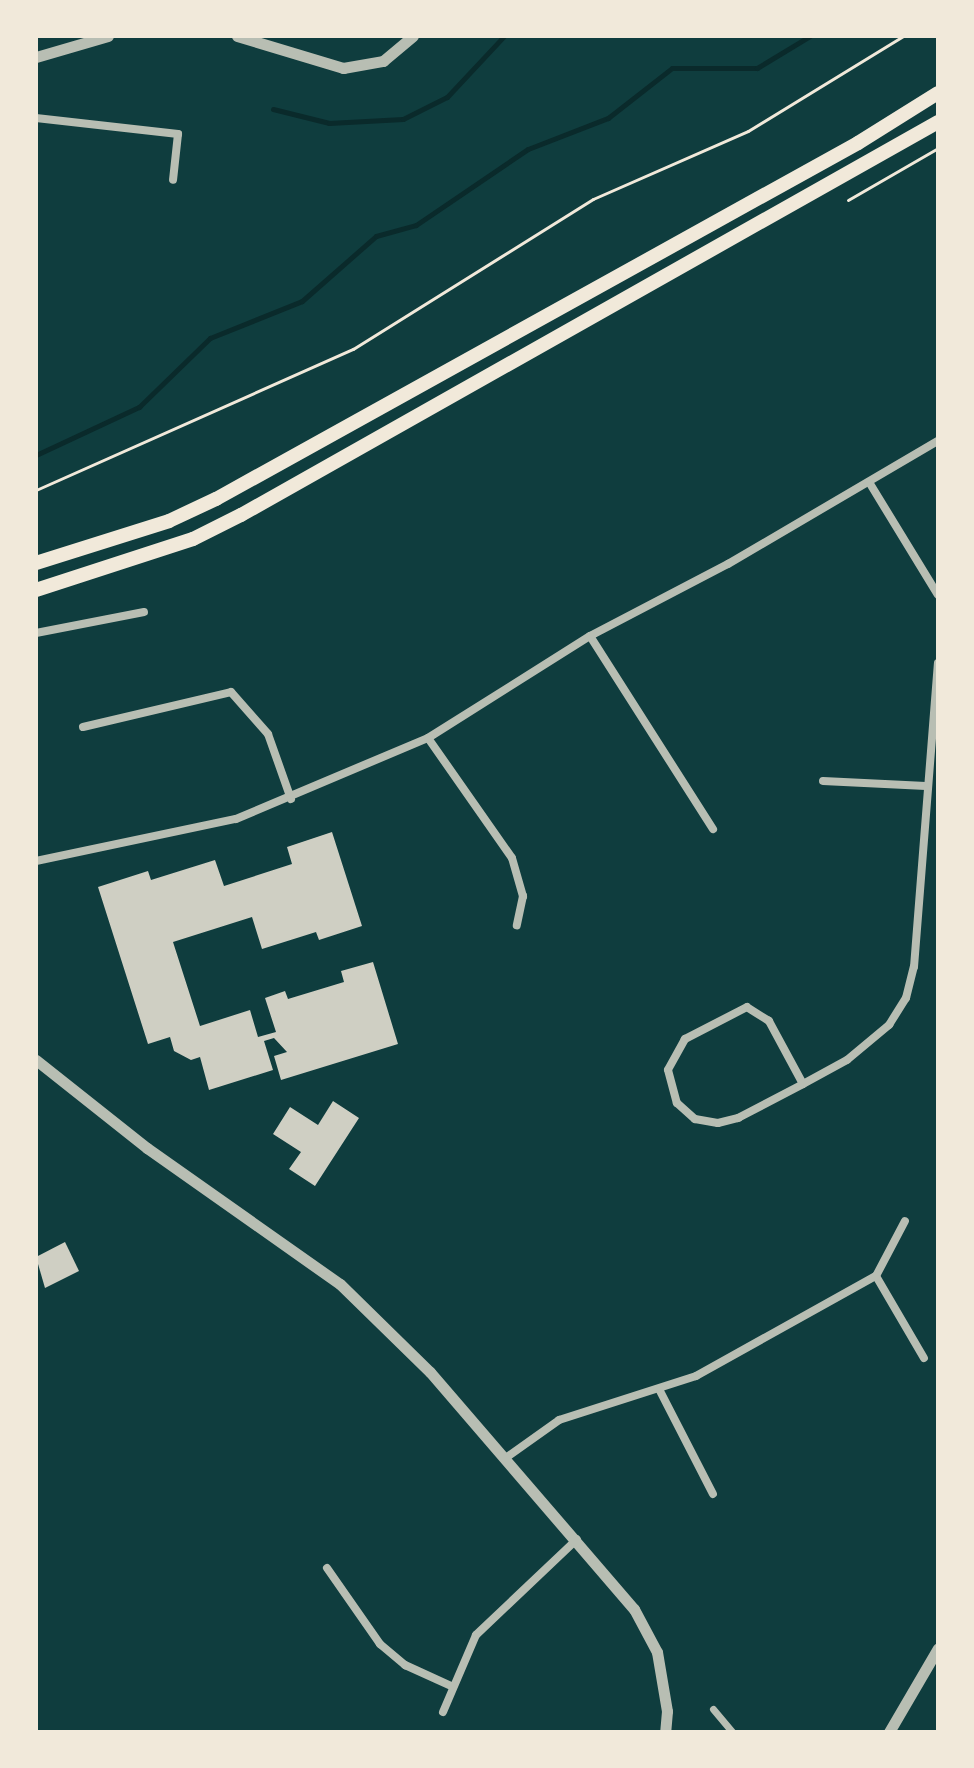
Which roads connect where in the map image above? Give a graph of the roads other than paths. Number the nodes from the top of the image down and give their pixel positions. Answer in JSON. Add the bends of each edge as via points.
{"nodes":[{"id":1,"x":108,"y":36,"type":"edge"},
{"id":2,"x":237,"y":36,"type":"edge"},
{"id":3,"x":413,"y":36,"type":"edge"},
{"id":4,"x":36,"y":57,"type":"edge"},
{"id":5,"x":938,"y":93,"type":"edge"},
{"id":6,"x":36,"y":118,"type":"edge"},
{"id":7,"x":938,"y":122,"type":"edge"},
{"id":8,"x":173,"y":180,"type":"dead end"},
{"id":9,"x":938,"y":441,"type":"edge"},
{"id":10,"x":869,"y":482,"type":"junction"},
{"id":11,"x":36,"y":563,"type":"edge"},
{"id":12,"x":36,"y":590,"type":"edge"},
{"id":13,"x":938,"y":595,"type":"edge"},
{"id":14,"x":144,"y":612,"type":"dead end"},
{"id":15,"x":36,"y":633,"type":"edge"},
{"id":16,"x":590,"y":636,"type":"junction"},
{"id":17,"x":938,"y":663,"type":"edge"},
{"id":18,"x":83,"y":727,"type":"dead end"},
{"id":19,"x":428,"y":738,"type":"junction"},
{"id":20,"x":823,"y":781,"type":"dead end"},
{"id":21,"x":926,"y":786,"type":"junction"},
{"id":22,"x":291,"y":799,"type":"junction"},
{"id":23,"x":713,"y":829,"type":"dead end"},
{"id":24,"x":36,"y":861,"type":"edge"},
{"id":25,"x":517,"y":925,"type":"dead end"},
{"id":26,"x":36,"y":1060,"type":"edge"},
{"id":27,"x":803,"y":1084,"type":"junction"},
{"id":28,"x":905,"y":1221,"type":"dead end"},
{"id":29,"x":876,"y":1276,"type":"junction"},
{"id":30,"x":924,"y":1358,"type":"dead end"},
{"id":31,"x":659,"y":1389,"type":"junction"},
{"id":32,"x":507,"y":1457,"type":"junction"},
{"id":33,"x":713,"y":1494,"type":"dead end"},
{"id":34,"x":577,"y":1539,"type":"junction"},
{"id":35,"x":327,"y":1568,"type":"dead end"},
{"id":36,"x":938,"y":1648,"type":"edge"},
{"id":37,"x":451,"y":1686,"type":"junction"},
{"id":38,"x":713,"y":1709,"type":"dead end"},
{"id":39,"x":443,"y":1712,"type":"dead end"},
{"id":40,"x":665,"y":1732,"type":"edge"},
{"id":41,"x":732,"y":1732,"type":"edge"},
{"id":42,"x":889,"y":1732,"type":"edge"}],
"edges":[{"from":1,"to":4,"type":"street"},
{"from":2,"to":3,"type":"street","via":[[343,68],[383,61]]},
{"from":5,"to":11,"type":"highway","via":[[858,143],[216,499],[120,538]]},
{"from":6,"to":8,"type":"street","via":[[178,134]]},
{"from":7,"to":12,"type":"highway","via":[[241,515],[193,539]]},
{"from":9,"to":10,"type":"street"},
{"from":10,"to":13,"type":"street"},
{"from":10,"to":16,"type":"street"},
{"from":14,"to":15,"type":"street"},
{"from":16,"to":19,"type":"street"},
{"from":16,"to":23,"type":"street"},
{"from":17,"to":21,"type":"street"},
{"from":18,"to":22,"type":"street","via":[[231,692],[268,734]]},
{"from":19,"to":22,"type":"street"},
{"from":19,"to":25,"type":"street","via":[[512,858],[523,896]]},
{"from":20,"to":21,"type":"street"},
{"from":21,"to":27,"type":"street","via":[[914,967],[906,998],[866,1047]]},
{"from":22,"to":24,"type":"street","via":[[236,819]]},
{"from":26,"to":32,"type":"street","via":[[147,1148],[340,1284]]},
{"from":27,"to":27,"type":"street","via":[[738,1118],[708,1123],[677,1103],[668,1070],[685,1039],[747,1007],[769,1021]]},
{"from":28,"to":29,"type":"street"},
{"from":29,"to":30,"type":"street"},
{"from":29,"to":31,"type":"street","via":[[696,1376]]},
{"from":31,"to":32,"type":"street","via":[[559,1420]]},
{"from":31,"to":33,"type":"street"},
{"from":32,"to":34,"type":"street"},
{"from":34,"to":37,"type":"street","via":[[485,1624]]},
{"from":34,"to":40,"type":"street","via":[[634,1609],[657,1652],[667,1711]]},
{"from":35,"to":37,"type":"street","via":[[380,1644],[405,1665]]},
{"from":36,"to":42,"type":"street"},
{"from":37,"to":39,"type":"street"},
{"from":38,"to":41,"type":"street"}]}
